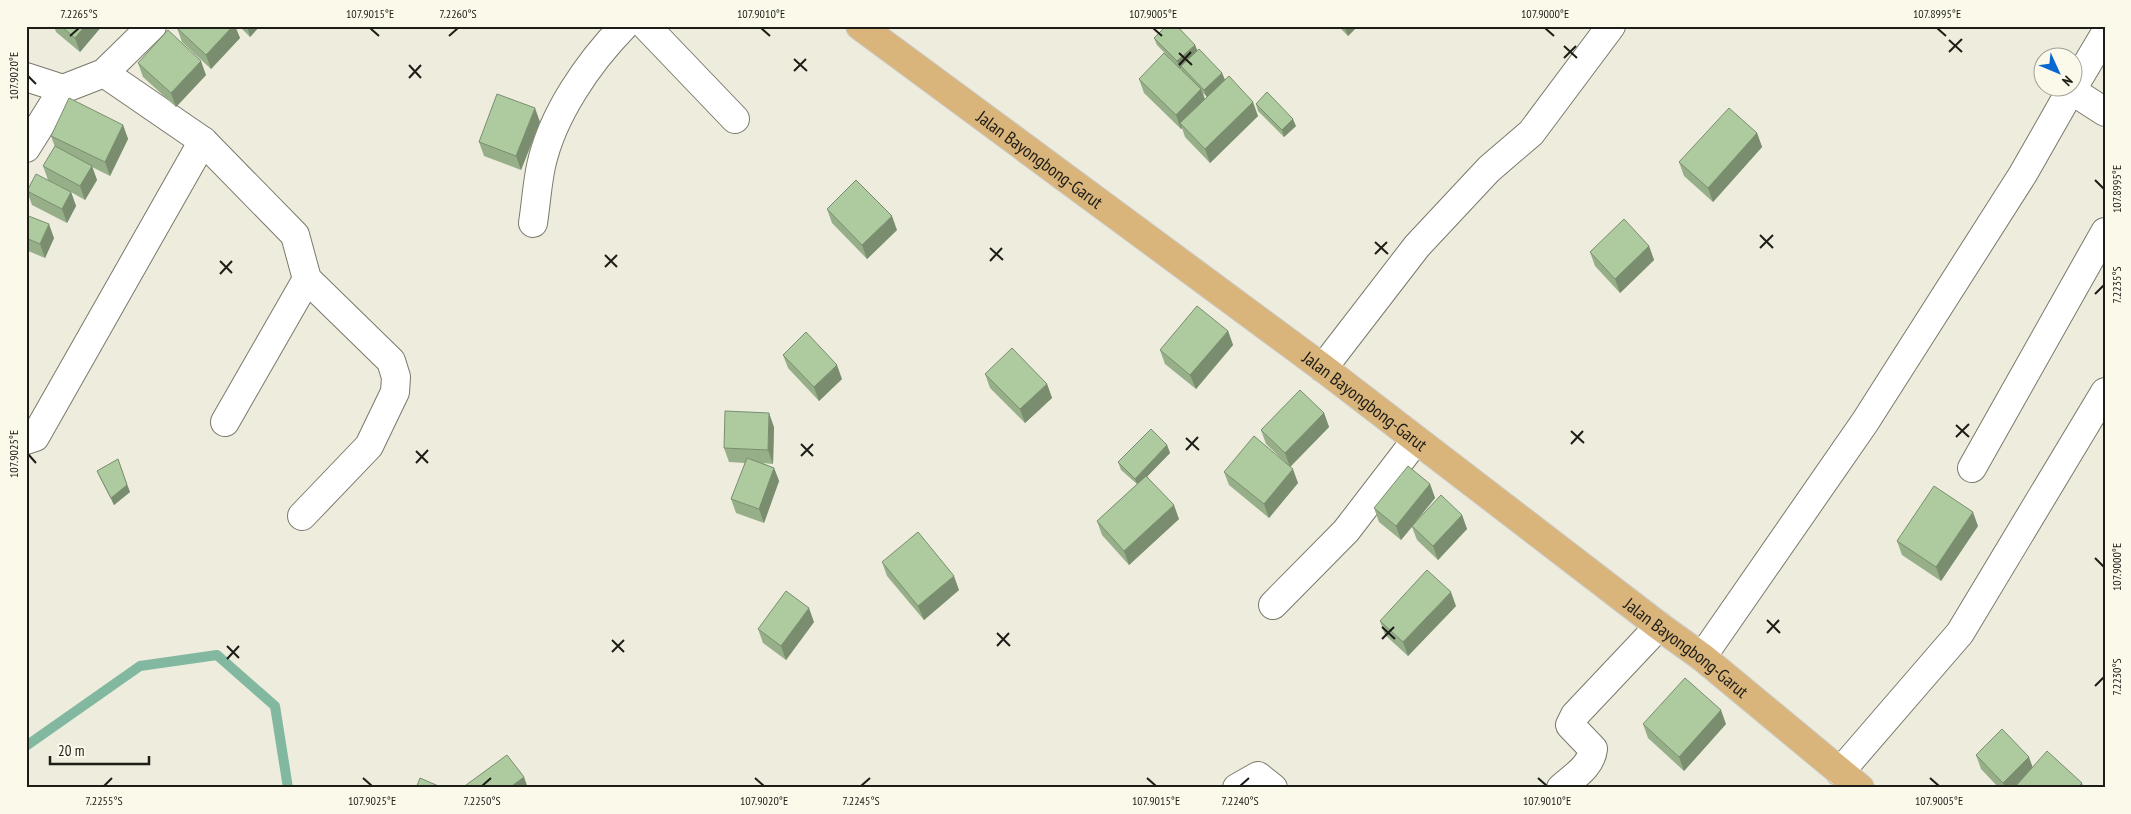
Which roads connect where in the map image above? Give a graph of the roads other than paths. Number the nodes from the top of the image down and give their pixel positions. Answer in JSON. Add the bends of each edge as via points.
{"nodes":[{"id":1,"x":152,"y":26,"type":"edge"},
{"id":2,"x":624,"y":26,"type":"edge"},
{"id":3,"x":646,"y":26,"type":"edge"},
{"id":4,"x":1611,"y":26,"type":"edge"},
{"id":5,"x":870,"y":29,"type":"edge"},
{"id":6,"x":2105,"y":34,"type":"edge"},
{"id":7,"x":2084,"y":68,"type":"edge"},
{"id":8,"x":104,"y":73,"type":"junction"},
{"id":9,"x":26,"y":77,"type":"edge"},
{"id":10,"x":63,"y":89,"type":"junction"},
{"id":11,"x":2084,"y":97,"type":"edge"},
{"id":12,"x":2066,"y":98,"type":"edge"},
{"id":13,"x":2105,"y":112,"type":"edge"},
{"id":14,"x":735,"y":119,"type":"dead end"},
{"id":15,"x":203,"y":141,"type":"junction"},
{"id":16,"x":26,"y":148,"type":"edge"},
{"id":17,"x":533,"y":223,"type":"dead end"},
{"id":18,"x":2105,"y":232,"type":"edge"},
{"id":19,"x":307,"y":279,"type":"junction"},
{"id":20,"x":1323,"y":368,"type":"junction"},
{"id":21,"x":2105,"y":392,"type":"edge"},
{"id":22,"x":225,"y":422,"type":"dead end"},
{"id":23,"x":26,"y":440,"type":"edge"},
{"id":24,"x":1416,"y":440,"type":"junction"},
{"id":25,"x":1972,"y":468,"type":"dead end"},
{"id":26,"x":302,"y":516,"type":"dead end"},
{"id":27,"x":1273,"y":605,"type":"dead end"},
{"id":28,"x":1659,"y":626,"type":"junction"},
{"id":29,"x":1702,"y":657,"type":"junction"},
{"id":30,"x":1850,"y":780,"type":"edge"},
{"id":31,"x":1237,"y":788,"type":"edge"},
{"id":32,"x":1273,"y":788,"type":"edge"},
{"id":33,"x":1561,"y":788,"type":"edge"}],
"edges":[{"from":1,"to":8,"type":"street"},
{"from":2,"to":17,"type":"street","via":[[578,85],[561,114],[541,165]]},
{"from":3,"to":14,"type":"street"},
{"from":4,"to":20,"type":"street","via":[[1531,132],[1489,169],[1417,246]]},
{"from":5,"to":20,"type":"main road","name":"Jalan Bayongbong-Garut"},
{"from":6,"to":7,"type":"street"},
{"from":8,"to":10,"type":"street"},
{"from":8,"to":15,"type":"street"},
{"from":9,"to":10,"type":"street"},
{"from":10,"to":16,"type":"street"},
{"from":11,"to":13,"type":"street"},
{"from":12,"to":29,"type":"street","via":[[2023,174],[1865,422]]},
{"from":15,"to":19,"type":"street","via":[[295,235]]},
{"from":15,"to":23,"type":"street","via":[[35,437]]},
{"from":18,"to":25,"type":"street"},
{"from":19,"to":22,"type":"street"},
{"from":19,"to":26,"type":"street","via":[[392,361],[396,376],[395,392],[369,446]]},
{"from":20,"to":24,"type":"main road","name":"Jalan Bayongbong-Garut"},
{"from":21,"to":30,"type":"street","via":[[1960,633]]},
{"from":24,"to":27,"type":"street","via":[[1346,531]]},
{"from":24,"to":28,"type":"main road","name":"Jalan Bayongbong-Garut"},
{"from":28,"to":29,"type":"main road","name":"Jalan Bayongbong-Garut"},
{"from":28,"to":33,"type":"street","via":[[1576,715],[1570,725],[1593,749],[1592,758]]},
{"from":29,"to":30,"type":"main road","name":"Jalan Bayongbong-Garut"},
{"from":31,"to":32,"type":"street","via":[[1258,776]]}]}
